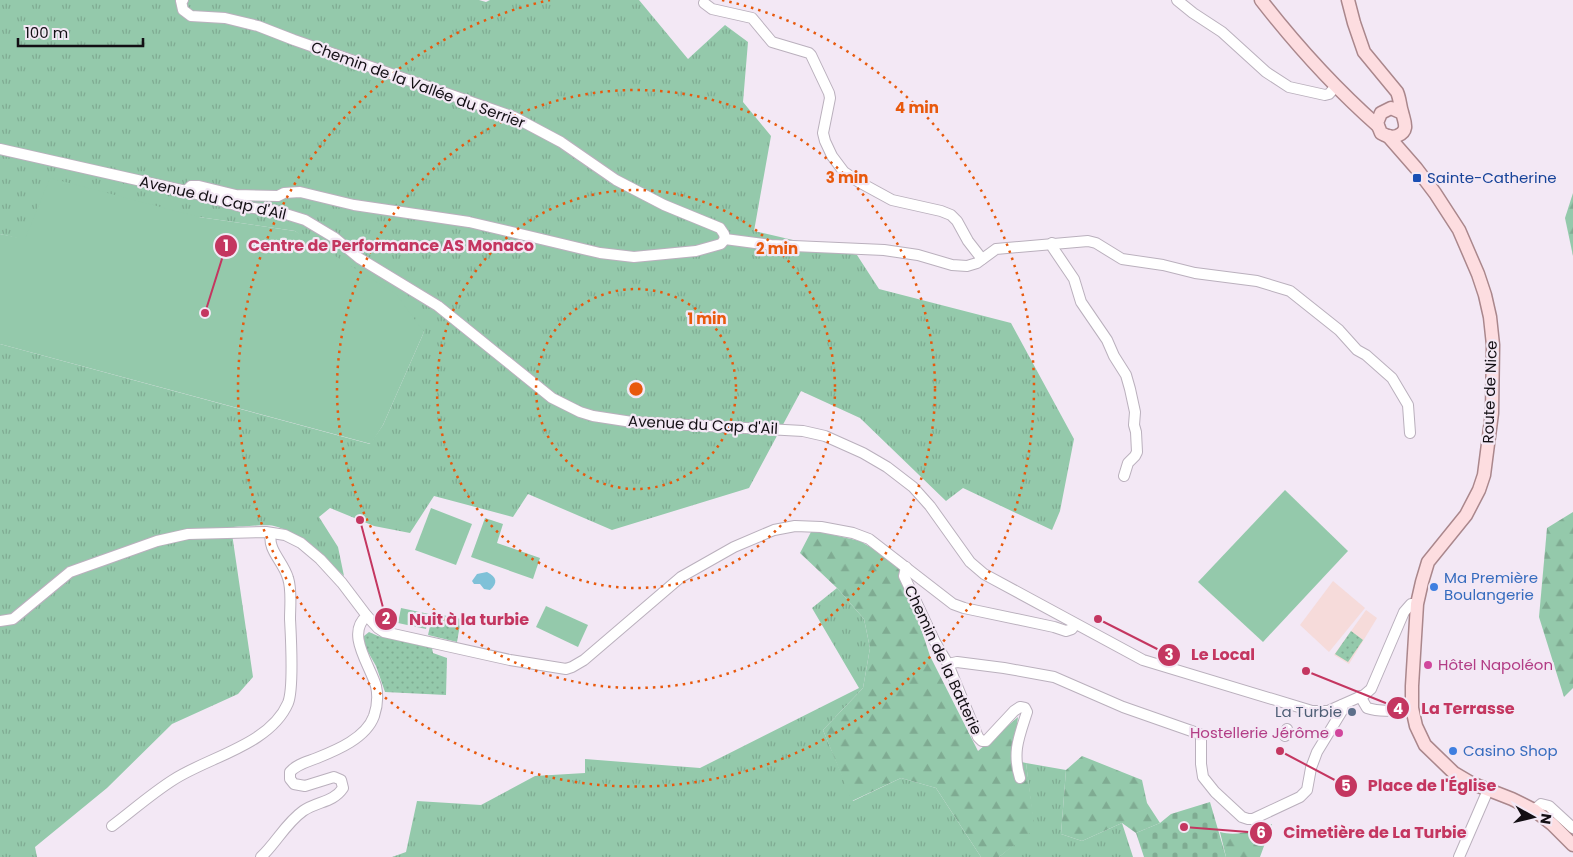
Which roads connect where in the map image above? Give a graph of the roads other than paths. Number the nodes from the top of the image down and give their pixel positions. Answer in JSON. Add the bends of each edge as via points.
{"nodes":[{"id":1,"x":183,"y":0,"type":"edge"},
{"id":2,"x":1177,"y":0,"type":"edge"},
{"id":3,"x":1261,"y":0,"type":"edge"},
{"id":4,"x":1348,"y":0,"type":"edge"},
{"id":5,"x":704,"y":3,"type":"dead end"},
{"id":6,"x":1336,"y":86,"type":"junction"},
{"id":7,"x":1361,"y":109,"type":"junction"},
{"id":8,"x":1391,"y":111,"type":"junction"},
{"id":9,"x":1378,"y":126,"type":"junction"},
{"id":10,"x":1402,"y":132,"type":"junction"},
{"id":11,"x":1388,"y":136,"type":"junction"},
{"id":12,"x":0,"y":149,"type":"edge"},
{"id":13,"x":1408,"y":159,"type":"junction"},
{"id":14,"x":186,"y":191,"type":"junction"},
{"id":15,"x":278,"y":196,"type":"junction"},
{"id":16,"x":276,"y":211,"type":"junction"},
{"id":17,"x":725,"y":239,"type":"junction"},
{"id":18,"x":1052,"y":243,"type":"junction"},
{"id":19,"x":982,"y":259,"type":"junction"},
{"id":20,"x":1410,"y":433,"type":"dead end"},
{"id":21,"x":1124,"y":476,"type":"dead end"},
{"id":22,"x":271,"y":533,"type":"junction"},
{"id":23,"x":906,"y":568,"type":"junction"},
{"id":24,"x":1417,"y":604,"type":"junction"},
{"id":25,"x":368,"y":616,"type":"junction"},
{"id":26,"x":0,"y":621,"type":"edge"},
{"id":27,"x":1075,"y":624,"type":"junction"},
{"id":28,"x":948,"y":664,"type":"junction"},
{"id":29,"x":1364,"y":694,"type":"junction"},
{"id":30,"x":1342,"y":705,"type":"junction"},
{"id":31,"x":1412,"y":708,"type":"junction"},
{"id":32,"x":1020,"y":778,"type":"dead end"},
{"id":33,"x":1488,"y":790,"type":"junction"},
{"id":34,"x":1534,"y":810,"type":"junction"},
{"id":35,"x":112,"y":826,"type":"dead end"},
{"id":36,"x":1573,"y":828,"type":"edge"},
{"id":37,"x":1573,"y":845,"type":"edge"},
{"id":38,"x":261,"y":857,"type":"edge"},
{"id":39,"x":1460,"y":857,"type":"edge"}],
"edges":[{"from":1,"to":17,"type":"street","name":"Chemin de la Vallée du Serrier","via":[[183,10],[191,16],[225,18],[258,26],[514,117],[561,142],[616,180],[664,205],[720,228]]},
{"from":2,"to":6,"type":"street","via":[[1289,87],[1325,95]]},
{"from":3,"to":6,"type":"main road"},
{"from":4,"to":8,"type":"main road","via":[[1364,52],[1393,85]]},
{"from":5,"to":19,"type":"street","via":[[752,18],[772,42],[812,55],[829,93],[823,133],[838,165],[851,177],[892,200],[951,215]]},
{"from":6,"to":7,"type":"main road"},
{"from":7,"to":8,"type":"main road"},
{"from":7,"to":9,"type":"main road"},
{"from":8,"to":9,"type":"main road","via":[[1378,119]]},
{"from":8,"to":10,"type":"main road","via":[[1404,116],[1406,124]]},
{"from":9,"to":11,"type":"main road"},
{"from":10,"to":11,"type":"main road"},
{"from":10,"to":13,"type":"main road","name":"Route de Nice"},
{"from":11,"to":13,"type":"main road","name":"Route de Nice"},
{"from":12,"to":14,"type":"street","name":"Avenue du Cap d'Ail"},
{"from":13,"to":24,"type":"main road","name":"Route de Nice","via":[[1452,217],[1469,252],[1490,318],[1493,369],[1486,467],[1479,490],[1466,515],[1428,562]]},
{"from":14,"to":15,"type":"street","via":[[191,186],[199,186],[236,195]]},
{"from":14,"to":16,"type":"street","name":"Avenue du Cap d'Ail","via":[[239,206]]},
{"from":15,"to":16,"type":"street"},
{"from":15,"to":17,"type":"street","via":[[300,192],[354,205],[468,222],[600,253],[634,257],[696,250],[720,244]]},
{"from":16,"to":27,"type":"street","name":"Avenue du Cap d'Ail","via":[[305,220],[335,238],[359,258],[438,306],[552,398],[580,412],[632,422],[803,430],[863,453],[913,487],[976,568]]},
{"from":17,"to":19,"type":"street","via":[[771,245],[884,250],[918,255],[952,266],[968,266]]},
{"from":18,"to":19,"type":"street","via":[[996,249]]},
{"from":18,"to":20,"type":"street","via":[[1092,241],[1122,259],[1257,281],[1290,292],[1339,330],[1357,350],[1392,378],[1408,405]]},
{"from":18,"to":21,"type":"street","via":[[1074,279],[1081,302],[1126,375],[1135,412],[1136,452]]},
{"from":22,"to":25,"type":"street","via":[[285,535],[301,543],[320,559]]},
{"from":22,"to":26,"type":"street","via":[[188,534],[157,541],[70,572],[13,619]]},
{"from":22,"to":35,"type":"street","via":[[272,549],[284,568],[289,586],[291,677],[289,701],[282,715],[259,736],[173,780]]},
{"from":23,"to":25,"type":"street","via":[[869,539],[853,533],[803,525],[774,530],[734,547],[681,577],[584,660],[566,668],[501,658],[384,632]]},
{"from":23,"to":27,"type":"street","via":[[953,604],[964,608],[1066,632]]},
{"from":23,"to":28,"type":"street","name":"Chemin de la Batterie","via":[[904,576]]},
{"from":24,"to":29,"type":"street","via":[[1411,604],[1404,612],[1374,686]]},
{"from":24,"to":31,"type":"main road","name":"Route de Nice"},
{"from":25,"to":38,"type":"street","via":[[361,621],[357,634],[377,688],[374,717],[367,729],[350,742],[290,772],[294,784],[305,786],[334,777],[341,780],[343,788],[338,796],[304,810]]},
{"from":27,"to":30,"type":"street","name":"Avenue du Cap d'Ail","via":[[1142,660],[1227,686],[1312,711],[1328,711]]},
{"from":28,"to":30,"type":"street","via":[[957,662],[1054,677],[1123,707],[1200,734],[1203,777],[1215,792],[1248,819],[1304,794],[1317,752],[1342,711]]},
{"from":28,"to":32,"type":"street","name":"Chemin de la Batterie","via":[[982,741],[1014,711],[1025,708],[1027,712],[1015,758]]},
{"from":29,"to":30,"type":"street","name":"Avenue du Cap d'Ail"},
{"from":29,"to":31,"type":"street","via":[[1367,708],[1390,711]]},
{"from":31,"to":33,"type":"main road","name":"Route de Nice","via":[[1420,737],[1431,752],[1454,773]]},
{"from":33,"to":34,"type":"main road","name":"Route de Nice"},
{"from":33,"to":39,"type":"street"},
{"from":34,"to":36,"type":"street","via":[[1541,804],[1550,806]]},
{"from":34,"to":37,"type":"main road","name":"Route de Nice"}]}
